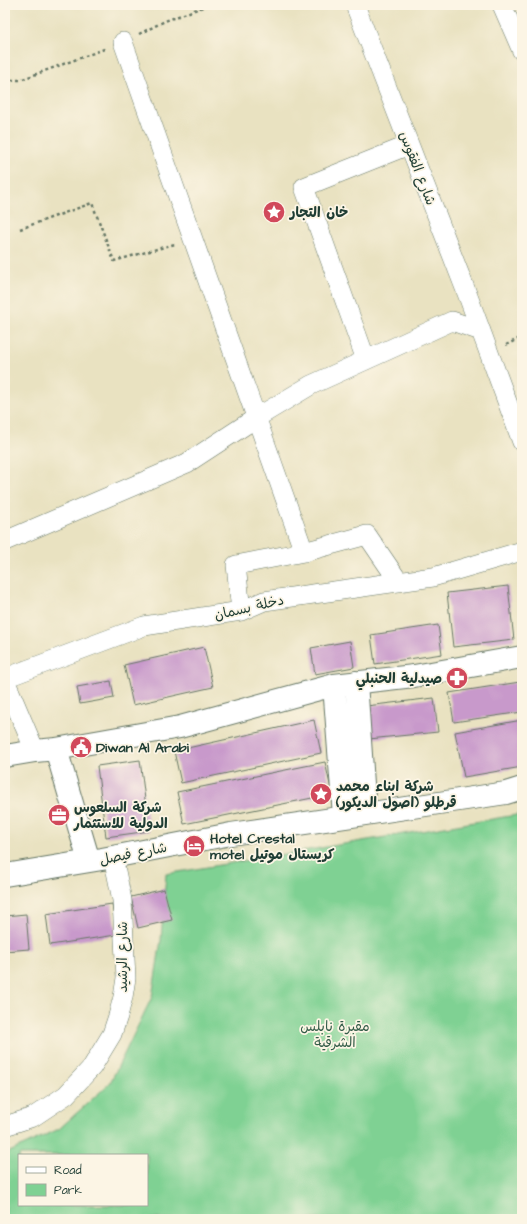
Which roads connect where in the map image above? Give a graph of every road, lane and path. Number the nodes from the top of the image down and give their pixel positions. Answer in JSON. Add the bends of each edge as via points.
{"nodes":[{"id":1,"x":355,"y":5,"type":"edge"},
{"id":2,"x":502,"y":5,"type":"edge"},
{"id":3,"x":123,"y":42,"type":"dead end"},
{"id":4,"x":522,"y":51,"type":"edge"},
{"id":5,"x":409,"y":145,"type":"junction"},
{"id":6,"x":20,"y":229,"type":"dead end"},
{"id":7,"x":193,"y":240,"type":"junction"},
{"id":8,"x":481,"y":331,"type":"junction"},
{"id":9,"x":366,"y":360,"type":"junction"},
{"id":10,"x":256,"y":418,"type":"junction"},
{"id":11,"x":522,"y":442,"type":"edge"},
{"id":12,"x":5,"y":542,"type":"edge"},
{"id":13,"x":304,"y":552,"type":"junction"},
{"id":14,"x":522,"y":552,"type":"edge"},
{"id":15,"x":399,"y":582,"type":"junction"},
{"id":16,"x":241,"y":611,"type":"junction"},
{"id":17,"x":522,"y":657,"type":"edge"},
{"id":18,"x":5,"y":679,"type":"edge"},
{"id":19,"x":356,"y":682,"type":"junction"},
{"id":20,"x":334,"y":685,"type":"junction"},
{"id":21,"x":56,"y":750,"type":"junction"},
{"id":22,"x":35,"y":751,"type":"junction"},
{"id":23,"x":5,"y":756,"type":"edge"},
{"id":24,"x":522,"y":788,"type":"edge"},
{"id":25,"x":355,"y":815,"type":"junction"},
{"id":26,"x":113,"y":857,"type":"junction"},
{"id":27,"x":89,"y":861,"type":"junction"},
{"id":28,"x":5,"y":875,"type":"edge"},
{"id":29,"x":5,"y":1126,"type":"edge"}],
"edges":[{"from":1,"to":5,"type":"street","name":"شارع الفقوس"},
{"from":2,"to":4,"type":"street"},
{"from":3,"to":7,"type":"street"},
{"from":5,"to":8,"type":"street","name":"شارع الفقوس"},
{"from":5,"to":9,"type":"street","via":[[304,187]]},
{"from":6,"to":7,"type":"path","via":[[92,203],[114,261]]},
{"from":7,"to":10,"type":"street"},
{"from":8,"to":9,"type":"street","via":[[452,321]]},
{"from":8,"to":11,"type":"street","name":"شارع الفقوس"},
{"from":9,"to":10,"type":"street","via":[[312,385]]},
{"from":10,"to":12,"type":"street","via":[[188,463]]},
{"from":10,"to":13,"type":"street"},
{"from":13,"to":15,"type":"street","via":[[367,535]]},
{"from":13,"to":16,"type":"street","via":[[236,565]]},
{"from":14,"to":15,"type":"street","name":"دخلة بسمان","via":[[433,577]]},
{"from":15,"to":16,"type":"street","name":"دخلة بسمان","via":[[264,601]]},
{"from":16,"to":18,"type":"street","name":"دخلة بسمان","via":[[144,626]]},
{"from":17,"to":19,"type":"main road","via":[[414,676]]},
{"from":18,"to":22,"type":"street"},
{"from":19,"to":20,"type":"main road"},
{"from":19,"to":25,"type":"main road"},
{"from":20,"to":21,"type":"main road","via":[[180,727]]},
{"from":20,"to":25,"type":"main road"},
{"from":21,"to":22,"type":"main road"},
{"from":21,"to":27,"type":"main road"},
{"from":22,"to":23,"type":"main road"},
{"from":24,"to":25,"type":"main road","name":"شارع فيصل","via":[[506,793]]},
{"from":25,"to":26,"type":"main road","name":"شارع فيصل","via":[[231,834]]},
{"from":26,"to":27,"type":"main road","name":"شارع فيصل"},
{"from":26,"to":29,"type":"street","name":"شارع الرشيد","via":[[122,900],[126,978],[122,1004],[112,1034],[92,1067],[66,1095],[34,1117]]},
{"from":27,"to":28,"type":"main road","name":"شارع فيصل"}]}
